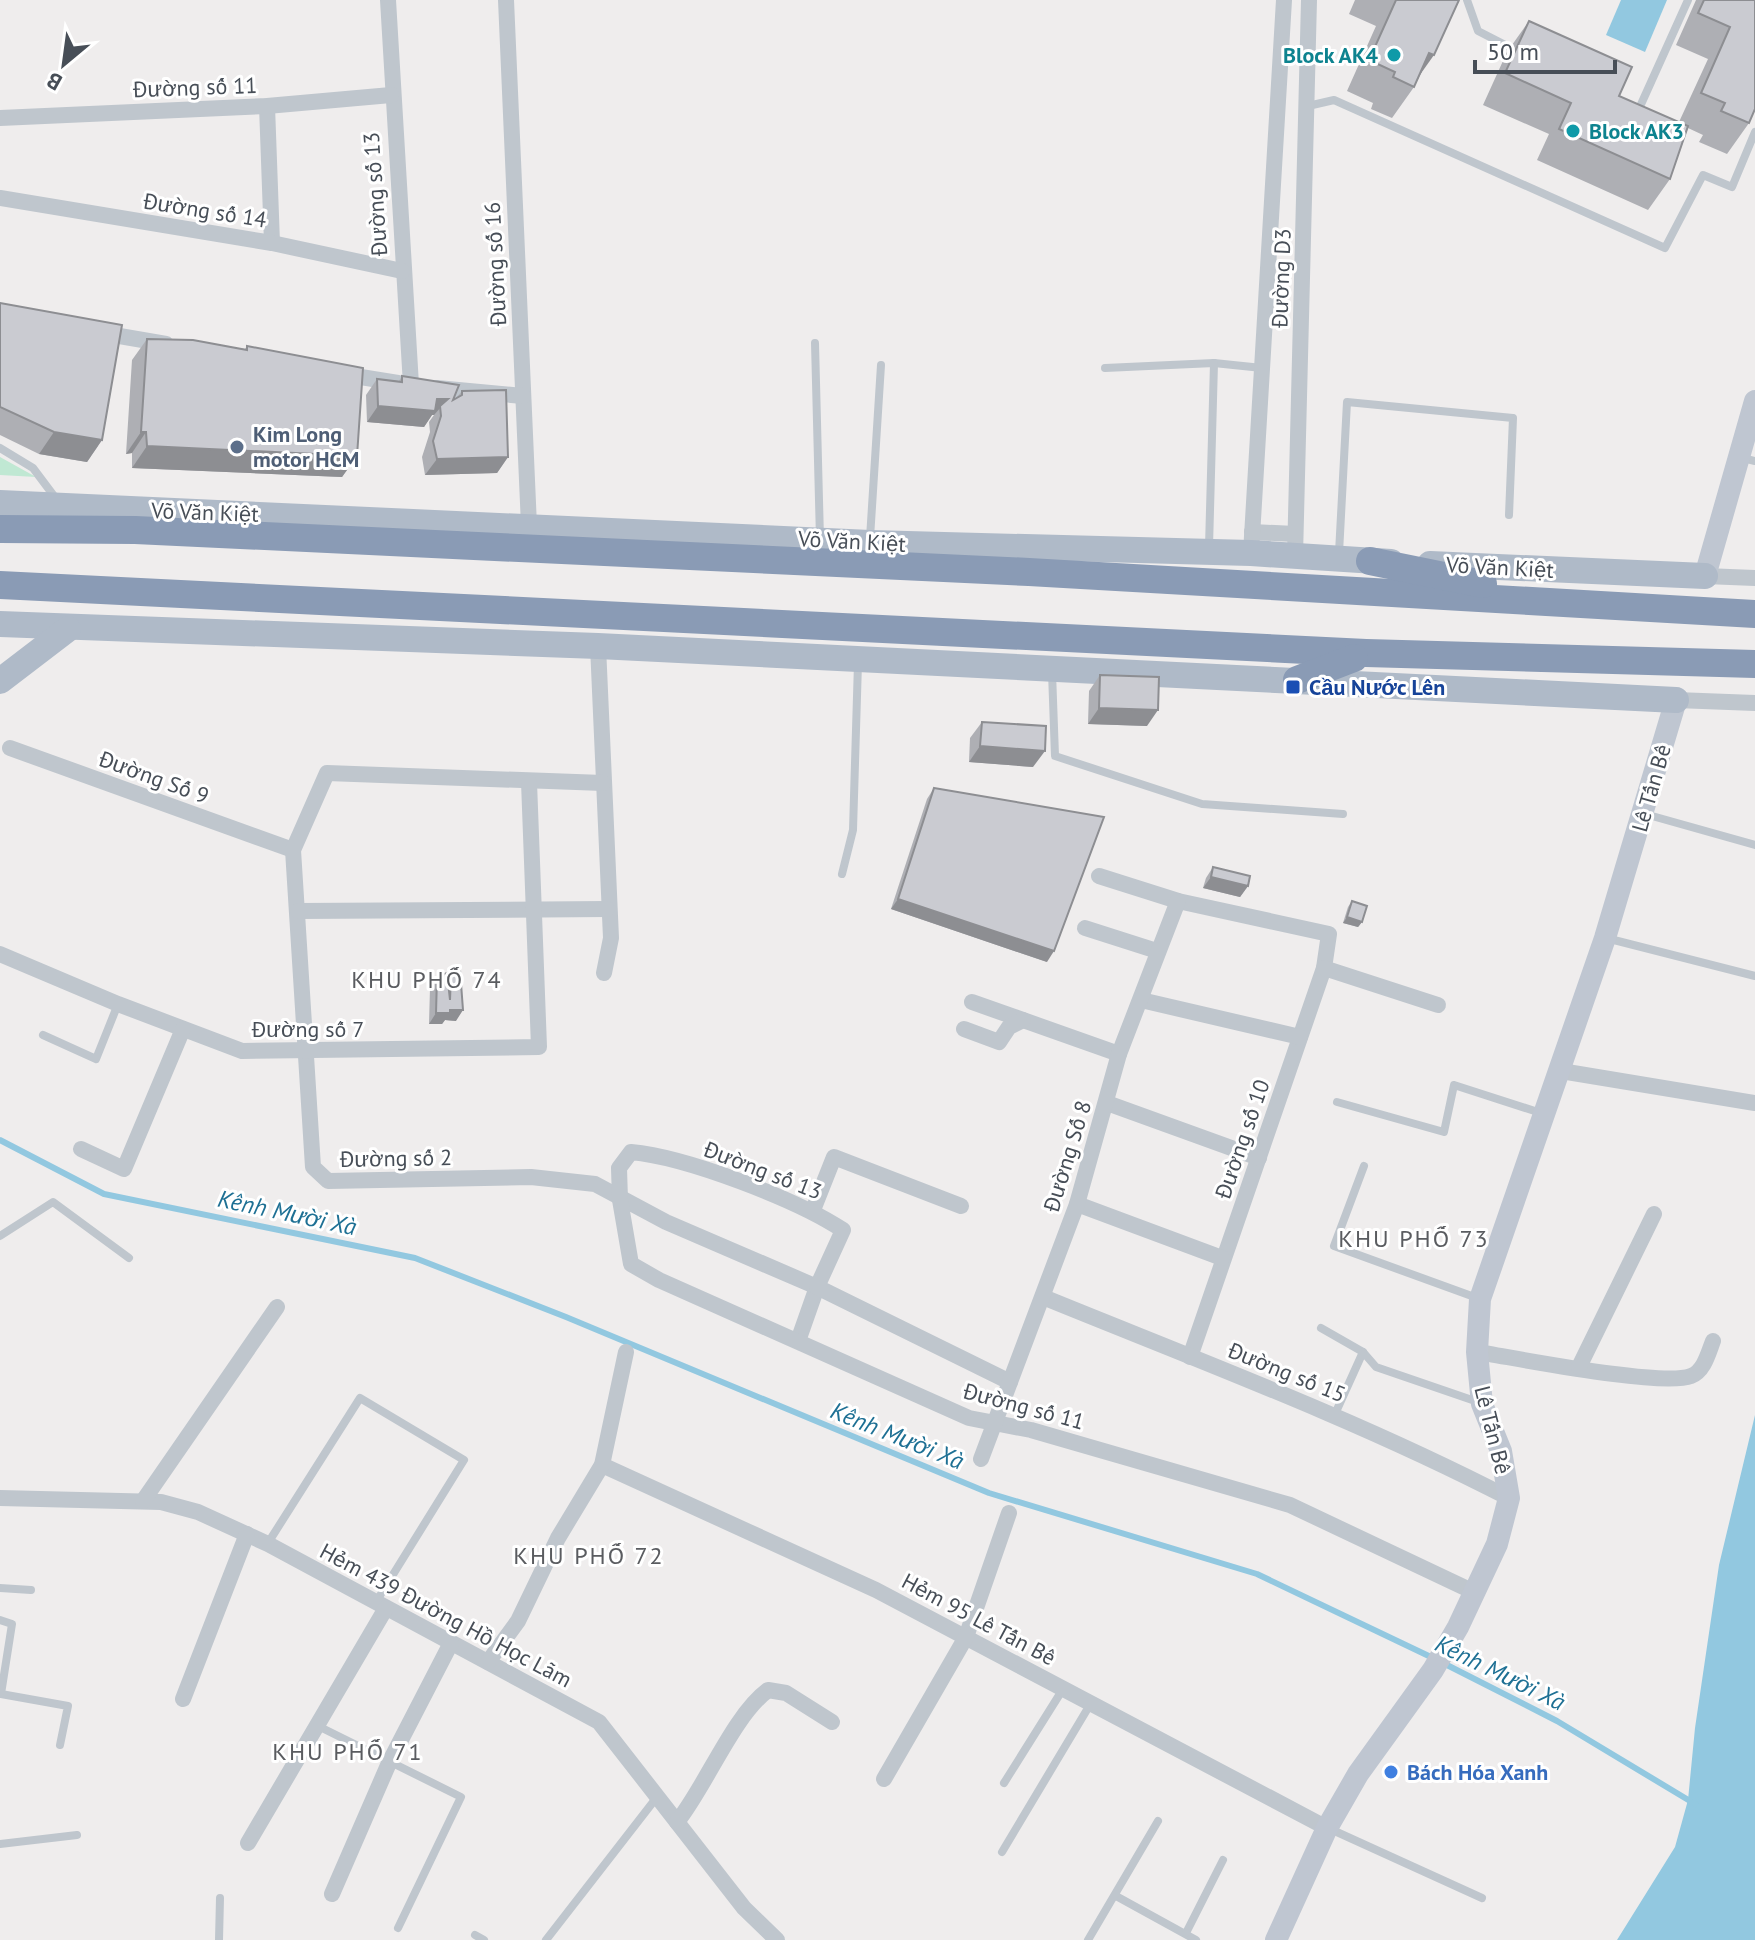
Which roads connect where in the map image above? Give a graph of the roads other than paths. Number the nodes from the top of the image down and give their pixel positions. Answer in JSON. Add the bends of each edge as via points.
{"nodes":[{"id":1,"x":388,"y":0,"type":"edge"},
{"id":2,"x":506,"y":0,"type":"edge"},
{"id":3,"x":1284,"y":0,"type":"edge"},
{"id":4,"x":1309,"y":0,"type":"edge"},
{"id":5,"x":1467,"y":0,"type":"edge"},
{"id":6,"x":1688,"y":0,"type":"edge"},
{"id":7,"x":1532,"y":58,"type":"edge"},
{"id":8,"x":391,"y":95,"type":"junction"},
{"id":9,"x":1625,"y":104,"type":"edge"},
{"id":10,"x":267,"y":106,"type":"junction"},
{"id":11,"x":1308,"y":106,"type":"junction"},
{"id":12,"x":0,"y":118,"type":"edge"},
{"id":13,"x":1755,"y":132,"type":"edge"},
{"id":14,"x":0,"y":198,"type":"edge"},
{"id":15,"x":272,"y":243,"type":"junction"},
{"id":16,"x":402,"y":271,"type":"junction"},
{"id":17,"x":91,"y":332,"type":"edge"},
{"id":18,"x":815,"y":343,"type":"dead end"},
{"id":19,"x":183,"y":347,"type":"edge"},
{"id":20,"x":1214,"y":363,"type":"junction"},
{"id":21,"x":881,"y":365,"type":"dead end"},
{"id":22,"x":1105,"y":368,"type":"dead end"},
{"id":23,"x":1262,"y":368,"type":"junction"},
{"id":24,"x":320,"y":370,"type":"edge"},
{"id":25,"x":411,"y":385,"type":"junction"},
{"id":26,"x":523,"y":396,"type":"junction"},
{"id":27,"x":1755,"y":401,"type":"edge"},
{"id":28,"x":0,"y":448,"type":"edge"},
{"id":29,"x":1746,"y":459,"type":"edge"},
{"id":30,"x":0,"y":503,"type":"edge"},
{"id":31,"x":62,"y":506,"type":"junction"},
{"id":32,"x":1509,"y":515,"type":"dead end"},
{"id":33,"x":529,"y":526,"type":"junction"},
{"id":34,"x":0,"y":529,"type":"edge"},
{"id":35,"x":820,"y":540,"type":"junction"},
{"id":36,"x":1252,"y":542,"type":"junction"},
{"id":37,"x":870,"y":543,"type":"junction"},
{"id":38,"x":1295,"y":545,"type":"junction"},
{"id":39,"x":1209,"y":552,"type":"junction"},
{"id":40,"x":1339,"y":559,"type":"junction"},
{"id":41,"x":1370,"y":561,"type":"junction"},
{"id":42,"x":1705,"y":576,"type":"junction"},
{"id":43,"x":1755,"y":578,"type":"edge"},
{"id":44,"x":0,"y":585,"type":"edge"},
{"id":45,"x":1586,"y":605,"type":"junction"},
{"id":46,"x":1755,"y":614,"type":"edge"},
{"id":47,"x":0,"y":624,"type":"edge"},
{"id":48,"x":68,"y":629,"type":"junction"},
{"id":49,"x":598,"y":646,"type":"junction"},
{"id":50,"x":1366,"y":653,"type":"junction"},
{"id":51,"x":858,"y":659,"type":"junction"},
{"id":52,"x":1755,"y":664,"type":"edge"},
{"id":53,"x":1052,"y":667,"type":"junction"},
{"id":54,"x":1297,"y":680,"type":"junction"},
{"id":55,"x":0,"y":681,"type":"edge"},
{"id":56,"x":1676,"y":700,"type":"junction"},
{"id":57,"x":1755,"y":703,"type":"edge"},
{"id":58,"x":5,"y":746,"type":"edge"},
{"id":59,"x":529,"y":782,"type":"junction"},
{"id":60,"x":603,"y":783,"type":"junction"},
{"id":61,"x":1644,"y":813,"type":"junction"},
{"id":62,"x":1343,"y":814,"type":"dead end"},
{"id":63,"x":1755,"y":845,"type":"edge"},
{"id":64,"x":293,"y":850,"type":"junction"},
{"id":65,"x":842,"y":874,"type":"dead end"},
{"id":66,"x":1099,"y":876,"type":"dead end"},
{"id":67,"x":1178,"y":901,"type":"junction"},
{"id":68,"x":532,"y":909,"type":"junction"},
{"id":69,"x":607,"y":909,"type":"junction"},
{"id":70,"x":298,"y":911,"type":"junction"},
{"id":71,"x":1085,"y":928,"type":"dead end"},
{"id":72,"x":1605,"y":938,"type":"junction"},
{"id":73,"x":1157,"y":951,"type":"junction"},
{"id":74,"x":0,"y":954,"type":"edge"},
{"id":75,"x":1324,"y":968,"type":"junction"},
{"id":76,"x":604,"y":973,"type":"dead end"},
{"id":77,"x":1755,"y":976,"type":"edge"},
{"id":78,"x":1141,"y":1000,"type":"junction"},
{"id":79,"x":972,"y":1002,"type":"dead end"},
{"id":80,"x":118,"y":1004,"type":"junction"},
{"id":81,"x":1438,"y":1005,"type":"dead end"},
{"id":82,"x":1023,"y":1020,"type":"junction"},
{"id":83,"x":183,"y":1029,"type":"junction"},
{"id":84,"x":964,"y":1029,"type":"dead end"},
{"id":85,"x":43,"y":1035,"type":"dead end"},
{"id":86,"x":1300,"y":1037,"type":"junction"},
{"id":87,"x":305,"y":1052,"type":"junction"},
{"id":88,"x":1119,"y":1054,"type":"junction"},
{"id":89,"x":1561,"y":1071,"type":"junction"},
{"id":90,"x":1337,"y":1102,"type":"dead end"},
{"id":91,"x":1107,"y":1103,"type":"junction"},
{"id":92,"x":1755,"y":1103,"type":"edge"},
{"id":93,"x":1545,"y":1114,"type":"junction"},
{"id":94,"x":81,"y":1149,"type":"dead end"},
{"id":95,"x":1259,"y":1158,"type":"junction"},
{"id":96,"x":1364,"y":1166,"type":"dead end"},
{"id":97,"x":620,"y":1200,"type":"junction"},
{"id":98,"x":1077,"y":1204,"type":"junction"},
{"id":99,"x":961,"y":1206,"type":"dead end"},
{"id":100,"x":813,"y":1210,"type":"junction"},
{"id":101,"x":1654,"y":1214,"type":"dead end"},
{"id":102,"x":0,"y":1236,"type":"edge"},
{"id":103,"x":129,"y":1258,"type":"dead end"},
{"id":104,"x":1222,"y":1258,"type":"junction"},
{"id":105,"x":817,"y":1287,"type":"junction"},
{"id":106,"x":1043,"y":1297,"type":"junction"},
{"id":107,"x":1480,"y":1299,"type":"junction"},
{"id":108,"x":277,"y":1307,"type":"dead end"},
{"id":109,"x":1321,"y":1328,"type":"dead end"},
{"id":110,"x":798,"y":1341,"type":"junction"},
{"id":111,"x":1713,"y":1341,"type":"dead end"},
{"id":112,"x":626,"y":1352,"type":"dead end"},
{"id":113,"x":1363,"y":1352,"type":"junction"},
{"id":114,"x":1477,"y":1352,"type":"junction"},
{"id":115,"x":1190,"y":1357,"type":"junction"},
{"id":116,"x":1579,"y":1367,"type":"junction"},
{"id":117,"x":1010,"y":1382,"type":"junction"},
{"id":118,"x":1482,"y":1404,"type":"junction"},
{"id":119,"x":1335,"y":1414,"type":"junction"},
{"id":120,"x":993,"y":1422,"type":"junction"},
{"id":121,"x":981,"y":1459,"type":"dead end"},
{"id":122,"x":602,"y":1465,"type":"junction"},
{"id":123,"x":0,"y":1498,"type":"edge"},
{"id":124,"x":1509,"y":1498,"type":"junction"},
{"id":125,"x":143,"y":1501,"type":"junction"},
{"id":126,"x":1009,"y":1513,"type":"dead end"},
{"id":127,"x":247,"y":1534,"type":"junction"},
{"id":128,"x":268,"y":1544,"type":"junction"},
{"id":129,"x":0,"y":1588,"type":"edge"},
{"id":130,"x":31,"y":1590,"type":"dead end"},
{"id":131,"x":1474,"y":1592,"type":"junction"},
{"id":132,"x":381,"y":1605,"type":"junction"},
{"id":133,"x":0,"y":1620,"type":"edge"},
{"id":134,"x":966,"y":1637,"type":"junction"},
{"id":135,"x":451,"y":1643,"type":"junction"},
{"id":136,"x":488,"y":1662,"type":"junction"},
{"id":137,"x":1063,"y":1688,"type":"junction"},
{"id":138,"x":183,"y":1699,"type":"dead end"},
{"id":139,"x":1091,"y":1703,"type":"junction"},
{"id":140,"x":832,"y":1722,"type":"dead end"},
{"id":141,"x":318,"y":1726,"type":"junction"},
{"id":142,"x":60,"y":1745,"type":"dead end"},
{"id":143,"x":389,"y":1763,"type":"junction"},
{"id":144,"x":884,"y":1779,"type":"dead end"},
{"id":145,"x":1004,"y":1783,"type":"dead end"},
{"id":146,"x":657,"y":1797,"type":"junction"},
{"id":147,"x":1158,"y":1821,"type":"dead end"},
{"id":148,"x":677,"y":1822,"type":"junction"},
{"id":149,"x":1327,"y":1828,"type":"junction"},
{"id":150,"x":77,"y":1835,"type":"dead end"},
{"id":151,"x":248,"y":1843,"type":"dead end"},
{"id":152,"x":0,"y":1844,"type":"edge"},
{"id":153,"x":1002,"y":1852,"type":"dead end"},
{"id":154,"x":1223,"y":1860,"type":"dead end"},
{"id":155,"x":332,"y":1894,"type":"dead end"},
{"id":156,"x":1116,"y":1896,"type":"junction"},
{"id":157,"x":220,"y":1898,"type":"dead end"},
{"id":158,"x":1482,"y":1898,"type":"dead end"},
{"id":159,"x":398,"y":1928,"type":"dead end"},
{"id":160,"x":1186,"y":1933,"type":"junction"},
{"id":161,"x":221,"y":1940,"type":"edge"},
{"id":162,"x":546,"y":1940,"type":"edge"},
{"id":163,"x":777,"y":1940,"type":"edge"},
{"id":164,"x":1088,"y":1940,"type":"edge"},
{"id":165,"x":1196,"y":1940,"type":"edge"},
{"id":166,"x":1276,"y":1940,"type":"edge"}],
"edges":[{"from":1,"to":8,"type":"street","name":"Đường số 13"},
{"from":2,"to":26,"type":"street","name":"Đường số 16"},
{"from":3,"to":23,"type":"street","name":"Đường D3"},
{"from":4,"to":11,"type":"street","name":"Đường D3"},
{"from":5,"to":7,"type":"lane","via":[[1478,31]]},
{"from":6,"to":9,"type":"lane","via":[[1638,111]]},
{"from":8,"to":10,"type":"street","name":"Đường số 11"},
{"from":8,"to":16,"type":"street","name":"Đường số 13"},
{"from":10,"to":12,"type":"street","name":"Đường số 11"},
{"from":10,"to":15,"type":"street"},
{"from":11,"to":13,"type":"lane","via":[[1334,100],[1665,248],[1703,175],[1732,187]]},
{"from":11,"to":38,"type":"street","name":"Đường D3"},
{"from":14,"to":15,"type":"street","name":"Đường số 14"},
{"from":15,"to":16,"type":"street","name":"Đường số 14"},
{"from":16,"to":25,"type":"street","name":"Đường số 13"},
{"from":17,"to":19,"type":"street"},
{"from":18,"to":35,"type":"lane"},
{"from":20,"to":22,"type":"lane"},
{"from":20,"to":23,"type":"lane"},
{"from":20,"to":39,"type":"lane"},
{"from":21,"to":37,"type":"lane"},
{"from":23,"to":36,"type":"street","name":"Đường D3"},
{"from":24,"to":25,"type":"street"},
{"from":25,"to":26,"type":"street"},
{"from":26,"to":33,"type":"street","name":"Đường số 16"},
{"from":27,"to":29,"type":"street"},
{"from":28,"to":31,"type":"lane","via":[[33,468]]},
{"from":29,"to":42,"type":"street"},
{"from":30,"to":31,"type":"main road","name":"Võ Văn Kiệt"},
{"from":31,"to":33,"type":"main road","name":"Võ Văn Kiệt"},
{"from":32,"to":40,"type":"lane","via":[[1513,418],[1347,402]]},
{"from":33,"to":35,"type":"main road","name":"Võ Văn Kiệt"},
{"from":34,"to":45,"type":"highway","name":"Võ Văn Kiệt","via":[[135,530],[1013,571]]},
{"from":35,"to":37,"type":"main road","name":"Võ Văn Kiệt"},
{"from":36,"to":38,"type":"main road","name":"Võ Văn Kiệt"},
{"from":36,"to":39,"type":"main road","name":"Võ Văn Kiệt"},
{"from":37,"to":39,"type":"main road","name":"Võ Văn Kiệt"},
{"from":38,"to":40,"type":"main road","name":"Võ Văn Kiệt"},
{"from":40,"to":41,"type":"main road","name":"Võ Văn Kiệt"},
{"from":41,"to":42,"type":"main road","name":"Võ Văn Kiệt"},
{"from":41,"to":45,"type":"highway"},
{"from":42,"to":43,"type":"street"},
{"from":44,"to":50,"type":"highway"},
{"from":45,"to":46,"type":"highway","name":"Võ Văn Kiệt"},
{"from":47,"to":48,"type":"main road"},
{"from":48,"to":49,"type":"main road"},
{"from":48,"to":55,"type":"main road"},
{"from":49,"to":51,"type":"main road"},
{"from":49,"to":60,"type":"street"},
{"from":50,"to":52,"type":"highway"},
{"from":50,"to":54,"type":"highway"},
{"from":51,"to":53,"type":"main road"},
{"from":51,"to":65,"type":"lane","via":[[853,830]]},
{"from":53,"to":54,"type":"main road"},
{"from":53,"to":62,"type":"lane","via":[[1055,756],[1202,804]]},
{"from":54,"to":56,"type":"main road"},
{"from":56,"to":57,"type":"street"},
{"from":56,"to":61,"type":"street","name":"Lê Tấn Bê"},
{"from":58,"to":64,"type":"street","name":"Đường Số 9"},
{"from":59,"to":60,"type":"street"},
{"from":59,"to":64,"type":"street","name":"Đường số 2","via":[[327,773]]},
{"from":59,"to":68,"type":"street"},
{"from":60,"to":69,"type":"street"},
{"from":61,"to":63,"type":"lane"},
{"from":61,"to":72,"type":"street","name":"Lê Tấn Bê"},
{"from":64,"to":70,"type":"street","name":"Đường số 2"},
{"from":66,"to":67,"type":"street"},
{"from":67,"to":73,"type":"street","name":"Đường Số 8"},
{"from":67,"to":75,"type":"street","name":"Đường số 10","via":[[1329,934]]},
{"from":68,"to":69,"type":"street"},
{"from":68,"to":70,"type":"street"},
{"from":68,"to":87,"type":"street","name":"Đường số 7","via":[[539,1047]]},
{"from":69,"to":76,"type":"street","via":[[611,938]]},
{"from":70,"to":87,"type":"street","name":"Đường số 2"},
{"from":71,"to":73,"type":"street"},
{"from":72,"to":77,"type":"lane"},
{"from":72,"to":89,"type":"street","name":"Lê Tấn Bê"},
{"from":73,"to":78,"type":"street","name":"Đường Số 8"},
{"from":74,"to":80,"type":"street","name":"Đường số 7"},
{"from":75,"to":81,"type":"street"},
{"from":75,"to":86,"type":"street","name":"Đường số 10"},
{"from":78,"to":86,"type":"street"},
{"from":78,"to":88,"type":"street","name":"Đường Số 8"},
{"from":79,"to":82,"type":"street"},
{"from":80,"to":83,"type":"street","name":"Đường số 7"},
{"from":80,"to":85,"type":"lane","via":[[96,1059]]},
{"from":82,"to":84,"type":"street","via":[[1009,1027],[999,1042]]},
{"from":82,"to":88,"type":"street"},
{"from":83,"to":87,"type":"street","name":"Đường số 7","via":[[242,1051]]},
{"from":83,"to":94,"type":"street","via":[[124,1169]]},
{"from":86,"to":95,"type":"street","name":"Đường số 10"},
{"from":87,"to":97,"type":"street","name":"Đường số 2","via":[[313,1167],[328,1181],[531,1177],[595,1184]]},
{"from":88,"to":91,"type":"street","name":"Đường Số 8"},
{"from":89,"to":92,"type":"street"},
{"from":89,"to":93,"type":"street","name":"Lê Tấn Bê"},
{"from":90,"to":93,"type":"lane","via":[[1444,1132],[1454,1085]]},
{"from":91,"to":95,"type":"street"},
{"from":91,"to":98,"type":"street","name":"Đường Số 8"},
{"from":93,"to":107,"type":"street","name":"Lê Tấn Bê"},
{"from":95,"to":104,"type":"street","name":"Đường số 10"},
{"from":96,"to":107,"type":"lane","via":[[1334,1246]]},
{"from":97,"to":100,"type":"street","name":"Đường số 13","via":[[619,1168],[631,1152],[659,1154]]},
{"from":97,"to":105,"type":"street","name":"Đường số 2"},
{"from":97,"to":110,"type":"street","name":"Đường số 11","via":[[631,1264]]},
{"from":98,"to":104,"type":"street"},
{"from":98,"to":106,"type":"street","name":"Đường Số 8"},
{"from":99,"to":100,"type":"street","via":[[834,1157]]},
{"from":100,"to":105,"type":"street","name":"Đường số 13","via":[[843,1230]]},
{"from":101,"to":116,"type":"street"},
{"from":102,"to":103,"type":"lane","via":[[53,1202]]},
{"from":104,"to":115,"type":"street","name":"Đường số 10"},
{"from":105,"to":110,"type":"street"},
{"from":105,"to":117,"type":"street"},
{"from":106,"to":115,"type":"street","name":"Đường số 15"},
{"from":106,"to":117,"type":"street","name":"Đường Số 8"},
{"from":107,"to":114,"type":"street","name":"Lê Tấn Bê"},
{"from":108,"to":125,"type":"street"},
{"from":109,"to":113,"type":"lane"},
{"from":110,"to":120,"type":"street","name":"Đường số 11","via":[[969,1418]]},
{"from":111,"to":116,"type":"street","via":[[1703,1366],[1683,1377]]},
{"from":112,"to":122,"type":"street"},
{"from":113,"to":118,"type":"lane","via":[[1376,1367]]},
{"from":113,"to":119,"type":"lane"},
{"from":114,"to":116,"type":"street"},
{"from":114,"to":118,"type":"street","name":"Lê Tấn Bê"},
{"from":115,"to":119,"type":"street","name":"Đường số 15"},
{"from":117,"to":120,"type":"street","name":"Đường Số 8"},
{"from":118,"to":124,"type":"street","name":"Lê Tấn Bê","via":[[1501,1451]]},
{"from":119,"to":124,"type":"street","name":"Đường số 15"},
{"from":120,"to":121,"type":"street","name":"Đường Số 8"},
{"from":120,"to":131,"type":"street","name":"Đường số 11","via":[[1290,1505]]},
{"from":122,"to":134,"type":"street","name":"Hẻm 95 Lê Tấn Bê","via":[[876,1590]]},
{"from":122,"to":136,"type":"street","via":[[558,1538],[518,1621]]},
{"from":123,"to":125,"type":"street","name":"Hẻm 439 Đường Hồ Học Lãm"},
{"from":124,"to":131,"type":"street","name":"Lê Tấn Bê","via":[[1497,1544]]},
{"from":125,"to":127,"type":"street","name":"Hẻm 439 Đường Hồ Học Lãm","via":[[198,1512]]},
{"from":126,"to":134,"type":"street"},
{"from":127,"to":128,"type":"street","name":"Hẻm 439 Đường Hồ Học Lãm"},
{"from":127,"to":138,"type":"street"},
{"from":128,"to":132,"type":"street","name":"Hẻm 439 Đường Hồ Học Lãm"},
{"from":128,"to":132,"type":"lane","via":[[360,1398],[464,1460]]},
{"from":129,"to":130,"type":"lane"},
{"from":131,"to":149,"type":"street","name":"Lê Tấn Bê","via":[[1433,1670],[1358,1774]]},
{"from":132,"to":135,"type":"street","name":"Hẻm 439 Đường Hồ Học Lãm"},
{"from":132,"to":141,"type":"street"},
{"from":133,"to":142,"type":"lane","via":[[12,1624],[1,1694],[68,1706]]},
{"from":134,"to":137,"type":"street","name":"Hẻm 95 Lê Tấn Bê"},
{"from":134,"to":144,"type":"street"},
{"from":135,"to":136,"type":"street","name":"Hẻm 439 Đường Hồ Học Lãm"},
{"from":135,"to":143,"type":"street"},
{"from":136,"to":146,"type":"street","name":"Hẻm 439 Đường Hồ Học Lãm","via":[[599,1722]]},
{"from":137,"to":139,"type":"street","name":"Hẻm 95 Lê Tấn Bê"},
{"from":137,"to":145,"type":"lane"},
{"from":139,"to":149,"type":"street","name":"Hẻm 95 Lê Tấn Bê"},
{"from":139,"to":153,"type":"lane"},
{"from":140,"to":148,"type":"street","via":[[786,1693],[768,1690],[754,1703]]},
{"from":141,"to":143,"type":"lane"},
{"from":141,"to":151,"type":"street"},
{"from":143,"to":155,"type":"street"},
{"from":143,"to":159,"type":"lane","via":[[461,1797]]},
{"from":146,"to":148,"type":"street","name":"Hẻm 439 Đường Hồ Học Lãm"},
{"from":146,"to":162,"type":"lane"},
{"from":147,"to":156,"type":"lane"},
{"from":148,"to":163,"type":"street","name":"Hẻm 439 Đường Hồ Học Lãm","via":[[744,1908]]},
{"from":149,"to":158,"type":"lane"},
{"from":149,"to":166,"type":"street","name":"Lê Tấn Bê"},
{"from":150,"to":152,"type":"lane"},
{"from":154,"to":160,"type":"lane"},
{"from":156,"to":160,"type":"lane"},
{"from":156,"to":164,"type":"lane"},
{"from":157,"to":161,"type":"lane"},
{"from":160,"to":165,"type":"lane"}]}
